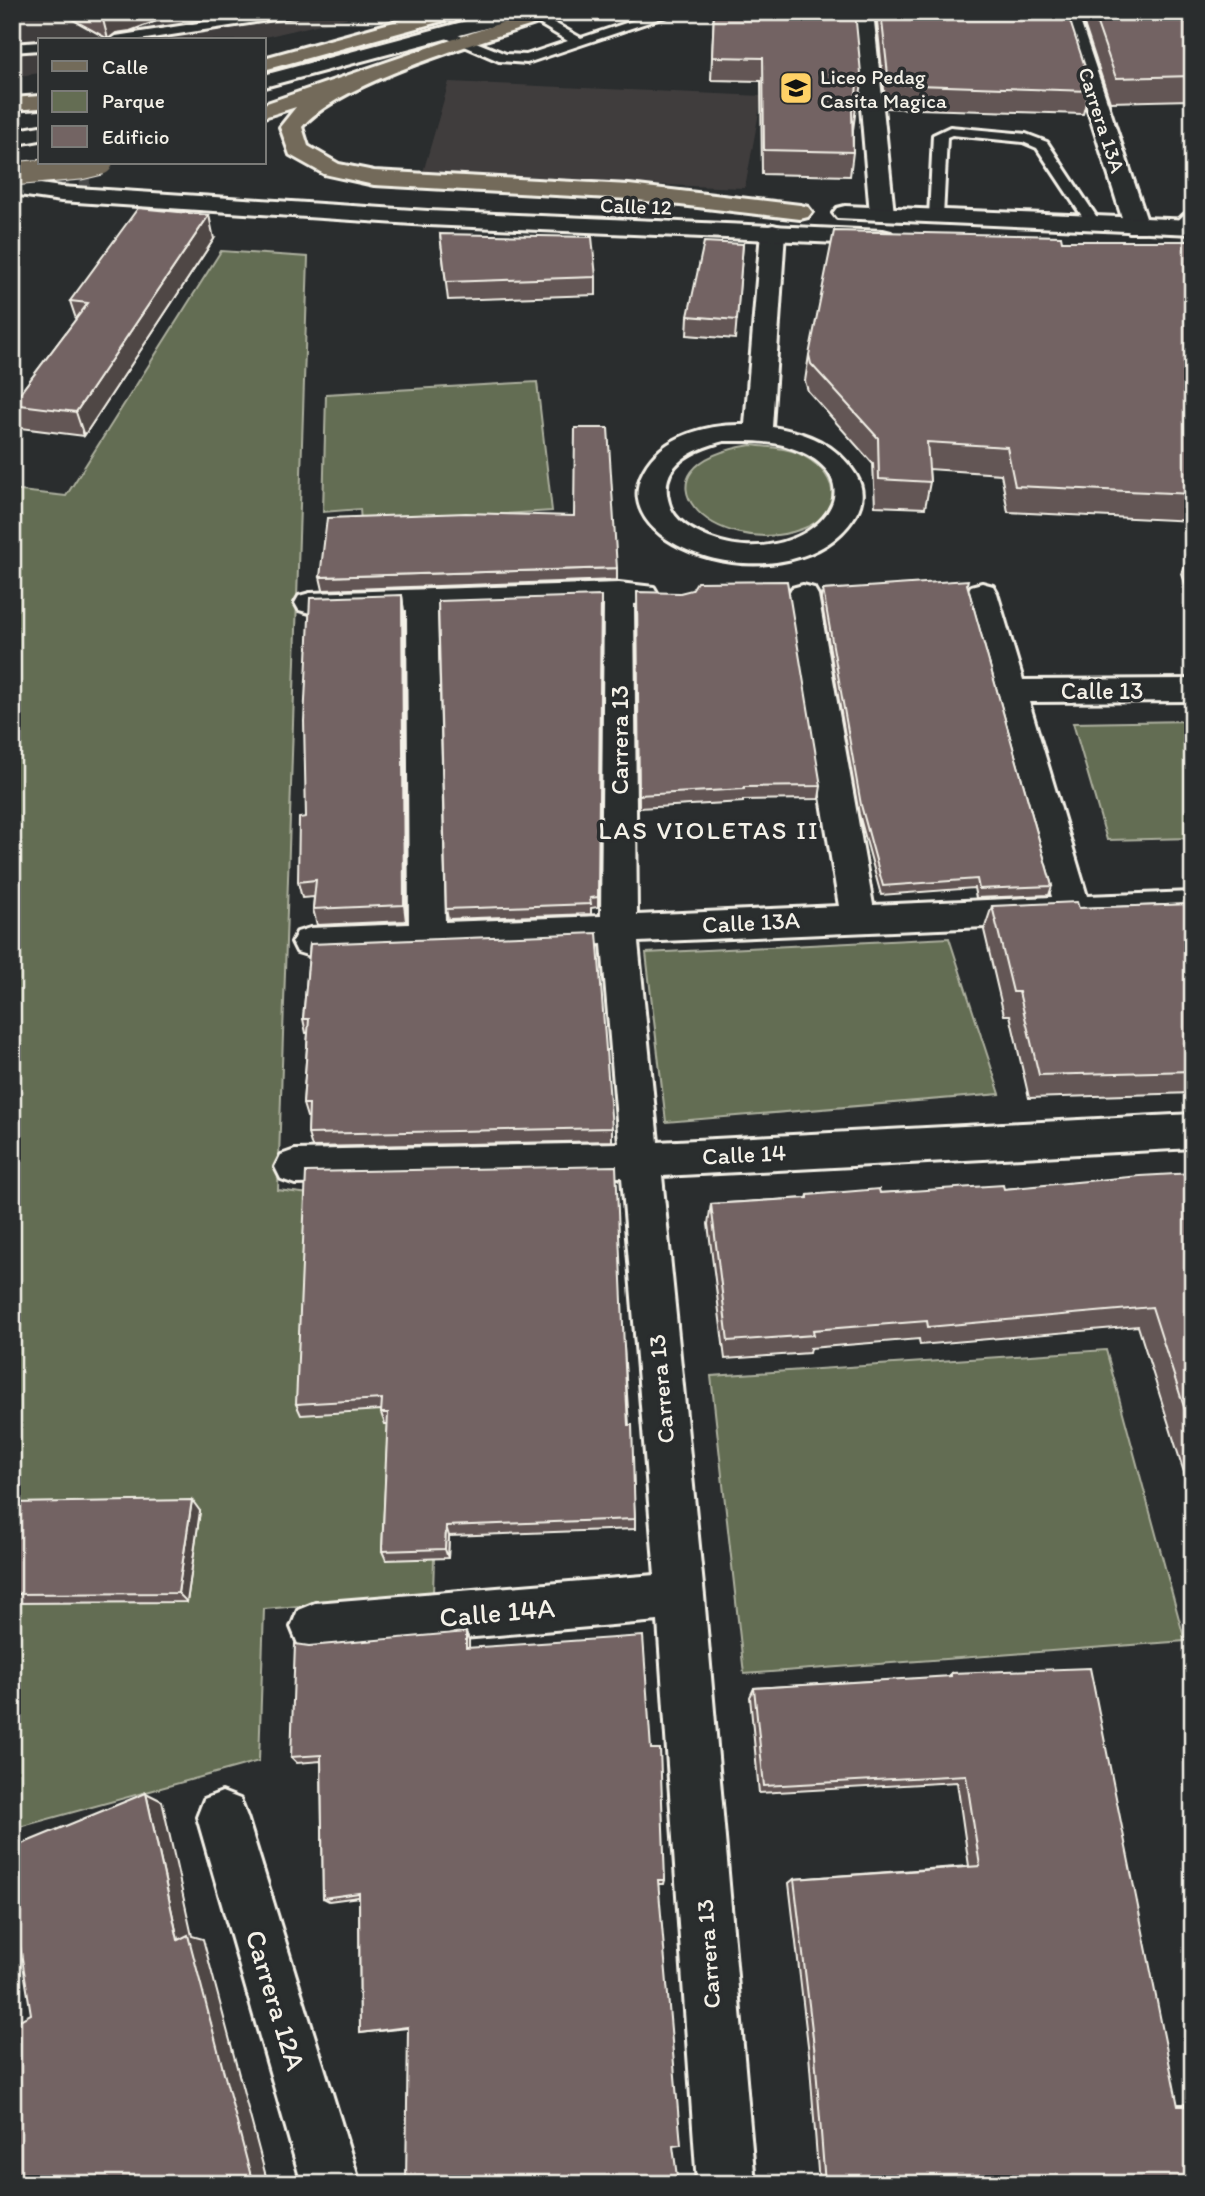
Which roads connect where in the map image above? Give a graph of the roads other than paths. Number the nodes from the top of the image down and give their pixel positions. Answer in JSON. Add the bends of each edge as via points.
{"nodes":[{"id":1,"x":294,"y":12,"type":"edge"},
{"id":2,"x":453,"y":12,"type":"edge"},
{"id":3,"x":863,"y":12,"type":"edge"},
{"id":4,"x":1068,"y":12,"type":"edge"},
{"id":5,"x":535,"y":14,"type":"edge"},
{"id":6,"x":662,"y":14,"type":"edge"},
{"id":7,"x":443,"y":34,"type":"junction"},
{"id":8,"x":129,"y":38,"type":"edge"},
{"id":9,"x":579,"y":42,"type":"junction"},
{"id":10,"x":463,"y":43,"type":"junction"},
{"id":11,"x":38,"y":46,"type":"edge"},
{"id":12,"x":12,"y":48,"type":"edge"},
{"id":13,"x":266,"y":63,"type":"edge"},
{"id":14,"x":365,"y":77,"type":"junction"},
{"id":15,"x":266,"y":80,"type":"edge"},
{"id":16,"x":38,"y":102,"type":"edge"},
{"id":17,"x":12,"y":104,"type":"edge"},
{"id":18,"x":271,"y":109,"type":"edge"},
{"id":19,"x":38,"y":115,"type":"edge"},
{"id":20,"x":12,"y":119,"type":"edge"},
{"id":21,"x":38,"y":133,"type":"edge"},
{"id":22,"x":12,"y":138,"type":"edge"},
{"id":23,"x":97,"y":164,"type":"edge"},
{"id":24,"x":12,"y":174,"type":"edge"},
{"id":25,"x":79,"y":184,"type":"tunnel mouth"},
{"id":26,"x":12,"y":187,"type":"edge"},
{"id":27,"x":800,"y":212,"type":"junction"},
{"id":28,"x":882,"y":214,"type":"junction"},
{"id":29,"x":936,"y":216,"type":"junction"},
{"id":30,"x":99,"y":219,"type":"tunnel mouth"},
{"id":31,"x":1189,"y":223,"type":"edge"},
{"id":32,"x":1095,"y":225,"type":"junction"},
{"id":33,"x":1137,"y":227,"type":"junction"},
{"id":34,"x":744,"y":232,"type":"junction"},
{"id":35,"x":774,"y":232,"type":"junction"},
{"id":36,"x":899,"y":238,"type":"edge"},
{"id":37,"x":758,"y":433,"type":"junction"},
{"id":38,"x":618,"y":593,"type":"junction"},
{"id":39,"x":982,"y":593,"type":"dead end"},
{"id":40,"x":667,"y":594,"type":"edge"},
{"id":41,"x":803,"y":594,"type":"dead end"},
{"id":42,"x":422,"y":602,"type":"junction"},
{"id":43,"x":310,"y":603,"type":"edge"},
{"id":44,"x":1011,"y":691,"type":"junction"},
{"id":45,"x":1192,"y":694,"type":"edge"},
{"id":46,"x":1193,"y":905,"type":"edge"},
{"id":47,"x":1073,"y":908,"type":"junction"},
{"id":48,"x":858,"y":917,"type":"junction"},
{"id":49,"x":619,"y":928,"type":"junction"},
{"id":50,"x":427,"y":936,"type":"junction"},
{"id":51,"x":310,"y":942,"type":"edge"},
{"id":52,"x":1193,"y":1131,"type":"edge"},
{"id":53,"x":639,"y":1160,"type":"junction"},
{"id":54,"x":295,"y":1167,"type":"dead end"},
{"id":55,"x":680,"y":1596,"type":"junction"},
{"id":56,"x":315,"y":1627,"type":"dead end"},
{"id":57,"x":222,"y":1817,"type":"dead end"},
{"id":58,"x":331,"y":2184,"type":"edge"},
{"id":59,"x":726,"y":2184,"type":"edge"}],
"edges":[{"from":1,"to":8,"type":"lane"},
{"from":2,"to":13,"type":"main road"},
{"from":3,"to":28,"type":"street"},
{"from":4,"to":33,"type":"street","name":"Carrera 13A"},
{"from":5,"to":7,"type":"street"},
{"from":5,"to":9,"type":"lane"},
{"from":5,"to":10,"type":"main road"},
{"from":6,"to":9,"type":"lane"},
{"from":7,"to":10,"type":"lane"},
{"from":7,"to":15,"type":"street"},
{"from":9,"to":10,"type":"lane","via":[[514,60]]},
{"from":10,"to":14,"type":"main road"},
{"from":11,"to":12,"type":"lane"},
{"from":14,"to":18,"type":"main road"},
{"from":14,"to":27,"type":"main road","via":[[303,112],[291,127],[298,150],[332,169],[374,178],[629,192]]},
{"from":16,"to":17,"type":"main road"},
{"from":19,"to":20,"type":"street"},
{"from":21,"to":22,"type":"street"},
{"from":23,"to":24,"type":"main road","bridge":true},
{"from":25,"to":27,"type":"street","name":"Calle 12"},
{"from":26,"to":34,"type":"street","name":"Calle 12","via":[[428,218]]},
{"from":27,"to":28,"type":"street","name":"Calle 12"},
{"from":28,"to":29,"type":"street","name":"Calle 12"},
{"from":29,"to":32,"type":"street","name":"Calle 12"},
{"from":29,"to":32,"type":"lane","via":[[940,135],[950,131],[1026,138],[1042,145]]},
{"from":30,"to":34,"type":"street","via":[[556,242],[694,240]]},
{"from":31,"to":33,"type":"street","name":"Calle 12"},
{"from":32,"to":33,"type":"street","name":"Calle 12"},
{"from":34,"to":35,"type":"street","name":"Calle 12"},
{"from":35,"to":36,"type":"street","name":"Calle 12"},
{"from":35,"to":37,"type":"street"},
{"from":37,"to":37,"type":"street","via":[[724,433],[670,454],[654,473],[650,493],[658,514],[677,533],[706,547],[741,554],[809,545],[834,530],[848,510],[849,489],[839,468],[799,442]]},
{"from":38,"to":40,"type":"street"},
{"from":38,"to":42,"type":"street"},
{"from":38,"to":49,"type":"street","name":"Carrera 13"},
{"from":39,"to":44,"type":"street"},
{"from":41,"to":48,"type":"street"},
{"from":42,"to":43,"type":"street"},
{"from":42,"to":50,"type":"street"},
{"from":44,"to":45,"type":"street","name":"Calle 13"},
{"from":44,"to":47,"type":"street"},
{"from":46,"to":47,"type":"street","name":"Calle 13A"},
{"from":47,"to":48,"type":"street","name":"Calle 13A"},
{"from":48,"to":49,"type":"street","name":"Calle 13A"},
{"from":49,"to":50,"type":"street","name":"Calle 13A"},
{"from":49,"to":53,"type":"street","name":"Carrera 13"},
{"from":50,"to":51,"type":"street","name":"Calle 13A"},
{"from":52,"to":53,"type":"street","name":"Calle 14"},
{"from":53,"to":54,"type":"street","name":"Calle 14"},
{"from":53,"to":55,"type":"street","name":"Carrera 13"},
{"from":55,"to":56,"type":"street","name":"Calle 14A"},
{"from":55,"to":59,"type":"street","name":"Carrera 13"},
{"from":57,"to":58,"type":"street","name":"Carrera 12A"}]}
